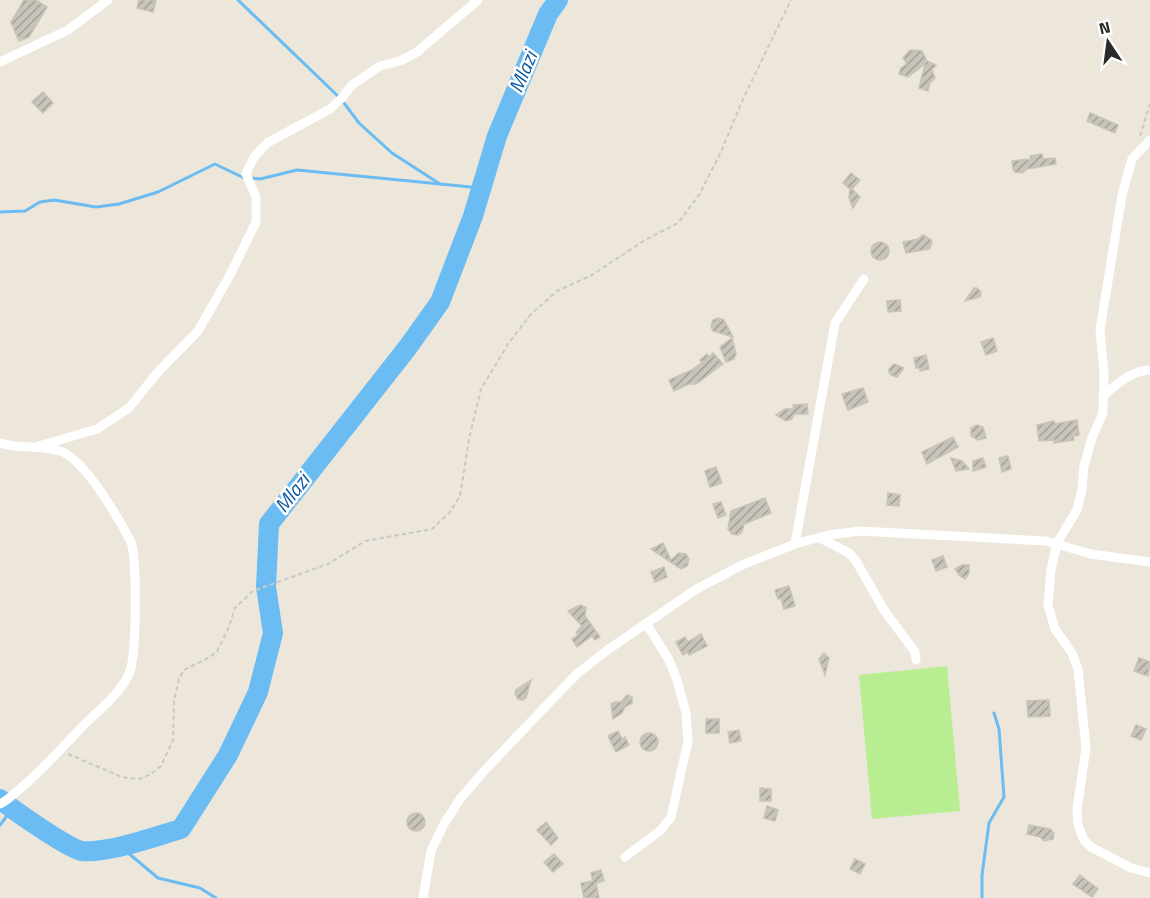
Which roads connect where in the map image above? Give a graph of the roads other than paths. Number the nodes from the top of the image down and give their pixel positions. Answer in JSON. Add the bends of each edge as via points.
{"nodes":[{"id":1,"x":108,"y":0,"type":"edge"},
{"id":2,"x":478,"y":0,"type":"edge"},
{"id":3,"x":0,"y":62,"type":"edge"},
{"id":4,"x":1150,"y":140,"type":"edge"},
{"id":5,"x":864,"y":279,"type":"dead end"},
{"id":6,"x":1150,"y":370,"type":"edge"},
{"id":7,"x":1103,"y":396,"type":"junction"},
{"id":8,"x":0,"y":443,"type":"edge"},
{"id":9,"x":39,"y":446,"type":"junction"},
{"id":10,"x":820,"y":538,"type":"junction"},
{"id":11,"x":1057,"y":543,"type":"junction"},
{"id":12,"x":795,"y":544,"type":"junction"},
{"id":13,"x":1150,"y":562,"type":"edge"},
{"id":14,"x":646,"y":623,"type":"junction"},
{"id":15,"x":916,"y":660,"type":"dead end"},
{"id":16,"x":0,"y":804,"type":"edge"},
{"id":17,"x":625,"y":857,"type":"dead end"},
{"id":18,"x":1150,"y":873,"type":"edge"},
{"id":19,"x":423,"y":898,"type":"edge"}],
"edges":[{"from":1,"to":3,"type":"street","via":[[68,30]]},
{"from":2,"to":9,"type":"street","via":[[417,52],[400,62],[380,66],[352,85],[330,109],[267,143],[246,174],[256,197],[256,222],[198,331],[129,408],[97,429]]},
{"from":4,"to":7,"type":"street","via":[[1132,159],[1122,195],[1100,330]]},
{"from":5,"to":12,"type":"street","via":[[835,323]]},
{"from":6,"to":7,"type":"street","via":[[1123,380]]},
{"from":7,"to":11,"type":"street","via":[[1103,413],[1084,466],[1080,502]]},
{"from":8,"to":9,"type":"street"},
{"from":9,"to":16,"type":"street","via":[[67,453],[83,466],[134,549],[135,646],[130,672],[106,704],[42,769]]},
{"from":10,"to":11,"type":"street","via":[[860,531]]},
{"from":10,"to":12,"type":"street"},
{"from":10,"to":15,"type":"street","via":[[856,561],[884,610],[915,652]]},
{"from":11,"to":13,"type":"street","via":[[1092,554]]},
{"from":11,"to":18,"type":"street","via":[[1048,594],[1049,612],[1078,669],[1086,748],[1078,825],[1091,847],[1131,868]]},
{"from":12,"to":14,"type":"street","via":[[742,565]]},
{"from":14,"to":17,"type":"street","via":[[677,680],[686,713],[688,741],[671,817]]},
{"from":14,"to":19,"type":"street","via":[[577,674],[460,799],[431,850]]}]}
